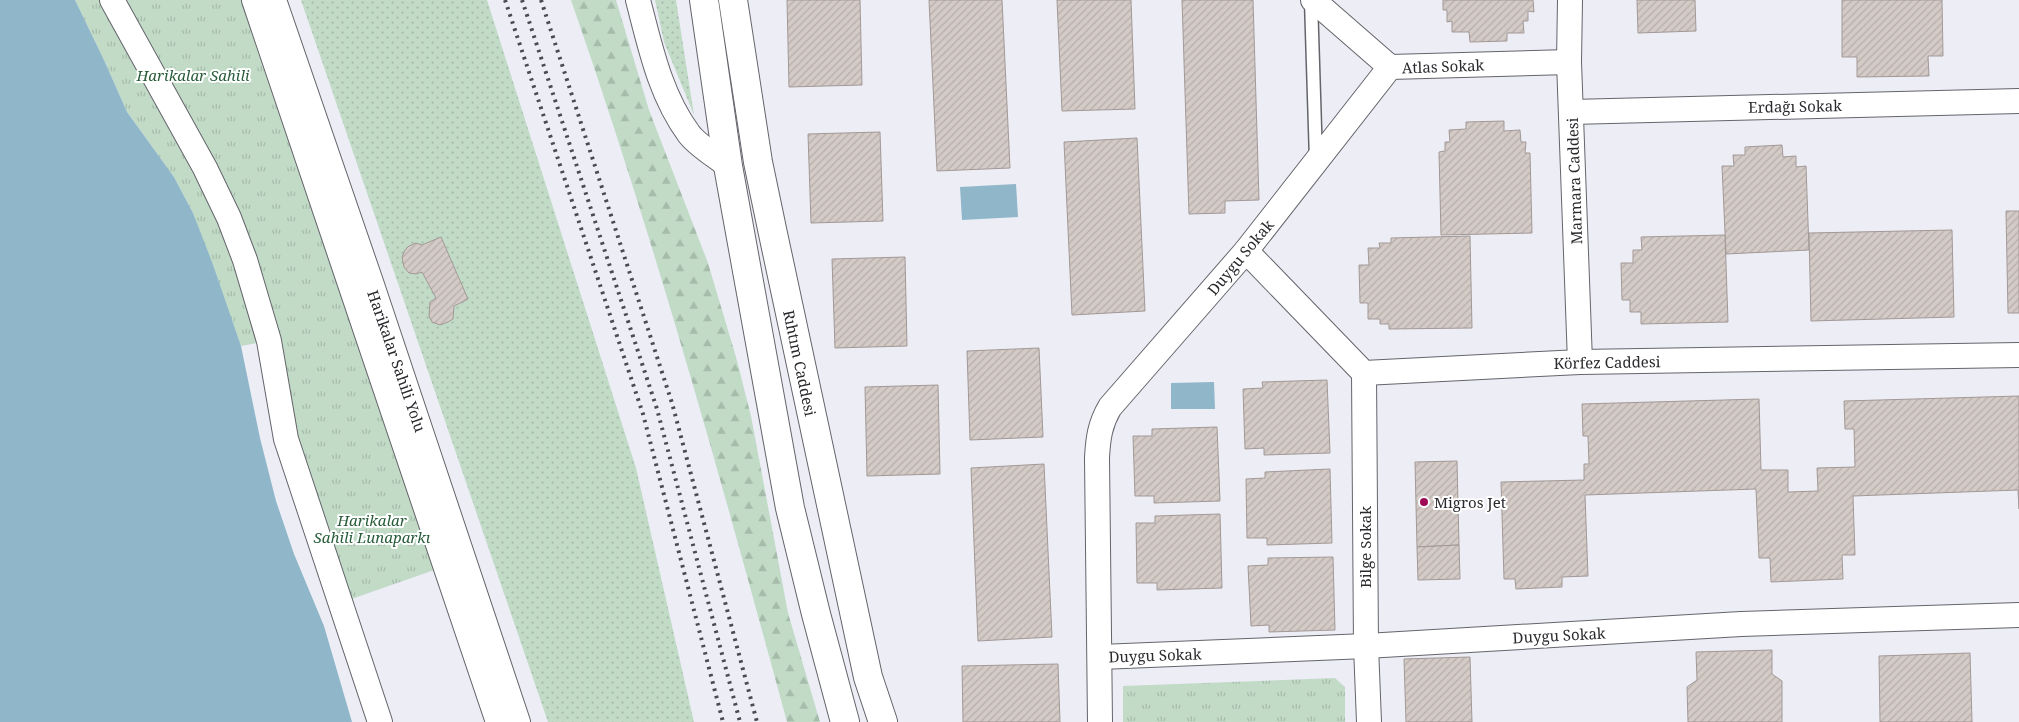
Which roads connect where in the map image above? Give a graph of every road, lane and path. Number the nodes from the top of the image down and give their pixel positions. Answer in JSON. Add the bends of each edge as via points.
{"nodes":[{"id":1,"x":112,"y":0,"type":"edge"},
{"id":2,"x":254,"y":0,"type":"edge"},
{"id":3,"x":274,"y":0,"type":"edge"},
{"id":4,"x":638,"y":0,"type":"edge"},
{"id":5,"x":704,"y":0,"type":"edge"},
{"id":6,"x":733,"y":0,"type":"edge"},
{"id":7,"x":1312,"y":0,"type":"edge"},
{"id":8,"x":1570,"y":0,"type":"edge"},
{"id":9,"x":1569,"y":62,"type":"junction"},
{"id":10,"x":1390,"y":68,"type":"junction"},
{"id":11,"x":2019,"y":100,"type":"edge"},
{"id":12,"x":1571,"y":112,"type":"junction"},
{"id":13,"x":758,"y":162,"type":"junction"},
{"id":14,"x":1316,"y":162,"type":"junction"},
{"id":15,"x":728,"y":166,"type":"junction"},
{"id":16,"x":1246,"y":251,"type":"junction"},
{"id":17,"x":2019,"y":355,"type":"edge"},
{"id":18,"x":1580,"y":362,"type":"junction"},
{"id":19,"x":1364,"y":373,"type":"junction"},
{"id":20,"x":2019,"y":615,"type":"edge"},
{"id":21,"x":1366,"y":646,"type":"junction"},
{"id":22,"x":1100,"y":657,"type":"junction"},
{"id":23,"x":380,"y":722,"type":"edge"},
{"id":24,"x":498,"y":722,"type":"edge"},
{"id":25,"x":518,"y":722,"type":"edge"},
{"id":26,"x":845,"y":722,"type":"edge"},
{"id":27,"x":883,"y":722,"type":"edge"},
{"id":28,"x":1100,"y":722,"type":"edge"},
{"id":29,"x":1369,"y":722,"type":"edge"}],
"edges":[{"from":1,"to":23,"type":"street","via":[[205,168],[245,260],[269,341],[286,439]]},
{"from":2,"to":24,"type":"street","name":"Harikalar Sahili Yolu"},
{"from":3,"to":25,"type":"street","name":"Harikalar Sahili Yolu"},
{"from":4,"to":15,"type":"street","via":[[654,64],[672,105],[690,135]]},
{"from":5,"to":15,"type":"main road"},
{"from":6,"to":13,"type":"main road","name":"Rıhtım Caddesi"},
{"from":7,"to":10,"type":"street","name":"Atlas Sokak"},
{"from":7,"to":14,"type":"lane"},
{"from":8,"to":9,"type":"street","name":"Marmara Caddesi"},
{"from":9,"to":10,"type":"street","name":"Atlas Sokak"},
{"from":9,"to":12,"type":"street","name":"Marmara Caddesi"},
{"from":10,"to":14,"type":"street","name":"Duygu Sokak"},
{"from":11,"to":12,"type":"street","name":"Erdağı Sokak"},
{"from":12,"to":18,"type":"street","name":"Marmara Caddesi"},
{"from":13,"to":15,"type":"main road"},
{"from":13,"to":27,"type":"main road","name":"Rıhtım Caddesi","via":[[868,677]]},
{"from":14,"to":16,"type":"street","name":"Duygu Sokak"},
{"from":15,"to":26,"type":"main road","via":[[790,508]]},
{"from":16,"to":19,"type":"street"},
{"from":16,"to":22,"type":"street","name":"Duygu Sokak","via":[[1102,420],[1097,458]]},
{"from":17,"to":18,"type":"street","name":"Körfez Caddesi"},
{"from":18,"to":19,"type":"street","name":"Körfez Caddesi"},
{"from":19,"to":21,"type":"street","name":"Bilge Sokak"},
{"from":20,"to":21,"type":"street","name":"Duygu Sokak","via":[[1741,624]]},
{"from":21,"to":22,"type":"street","name":"Duygu Sokak"},
{"from":21,"to":29,"type":"street","name":"Bilge Sokak"},
{"from":22,"to":28,"type":"street","name":"Duygu Sokak"}]}
